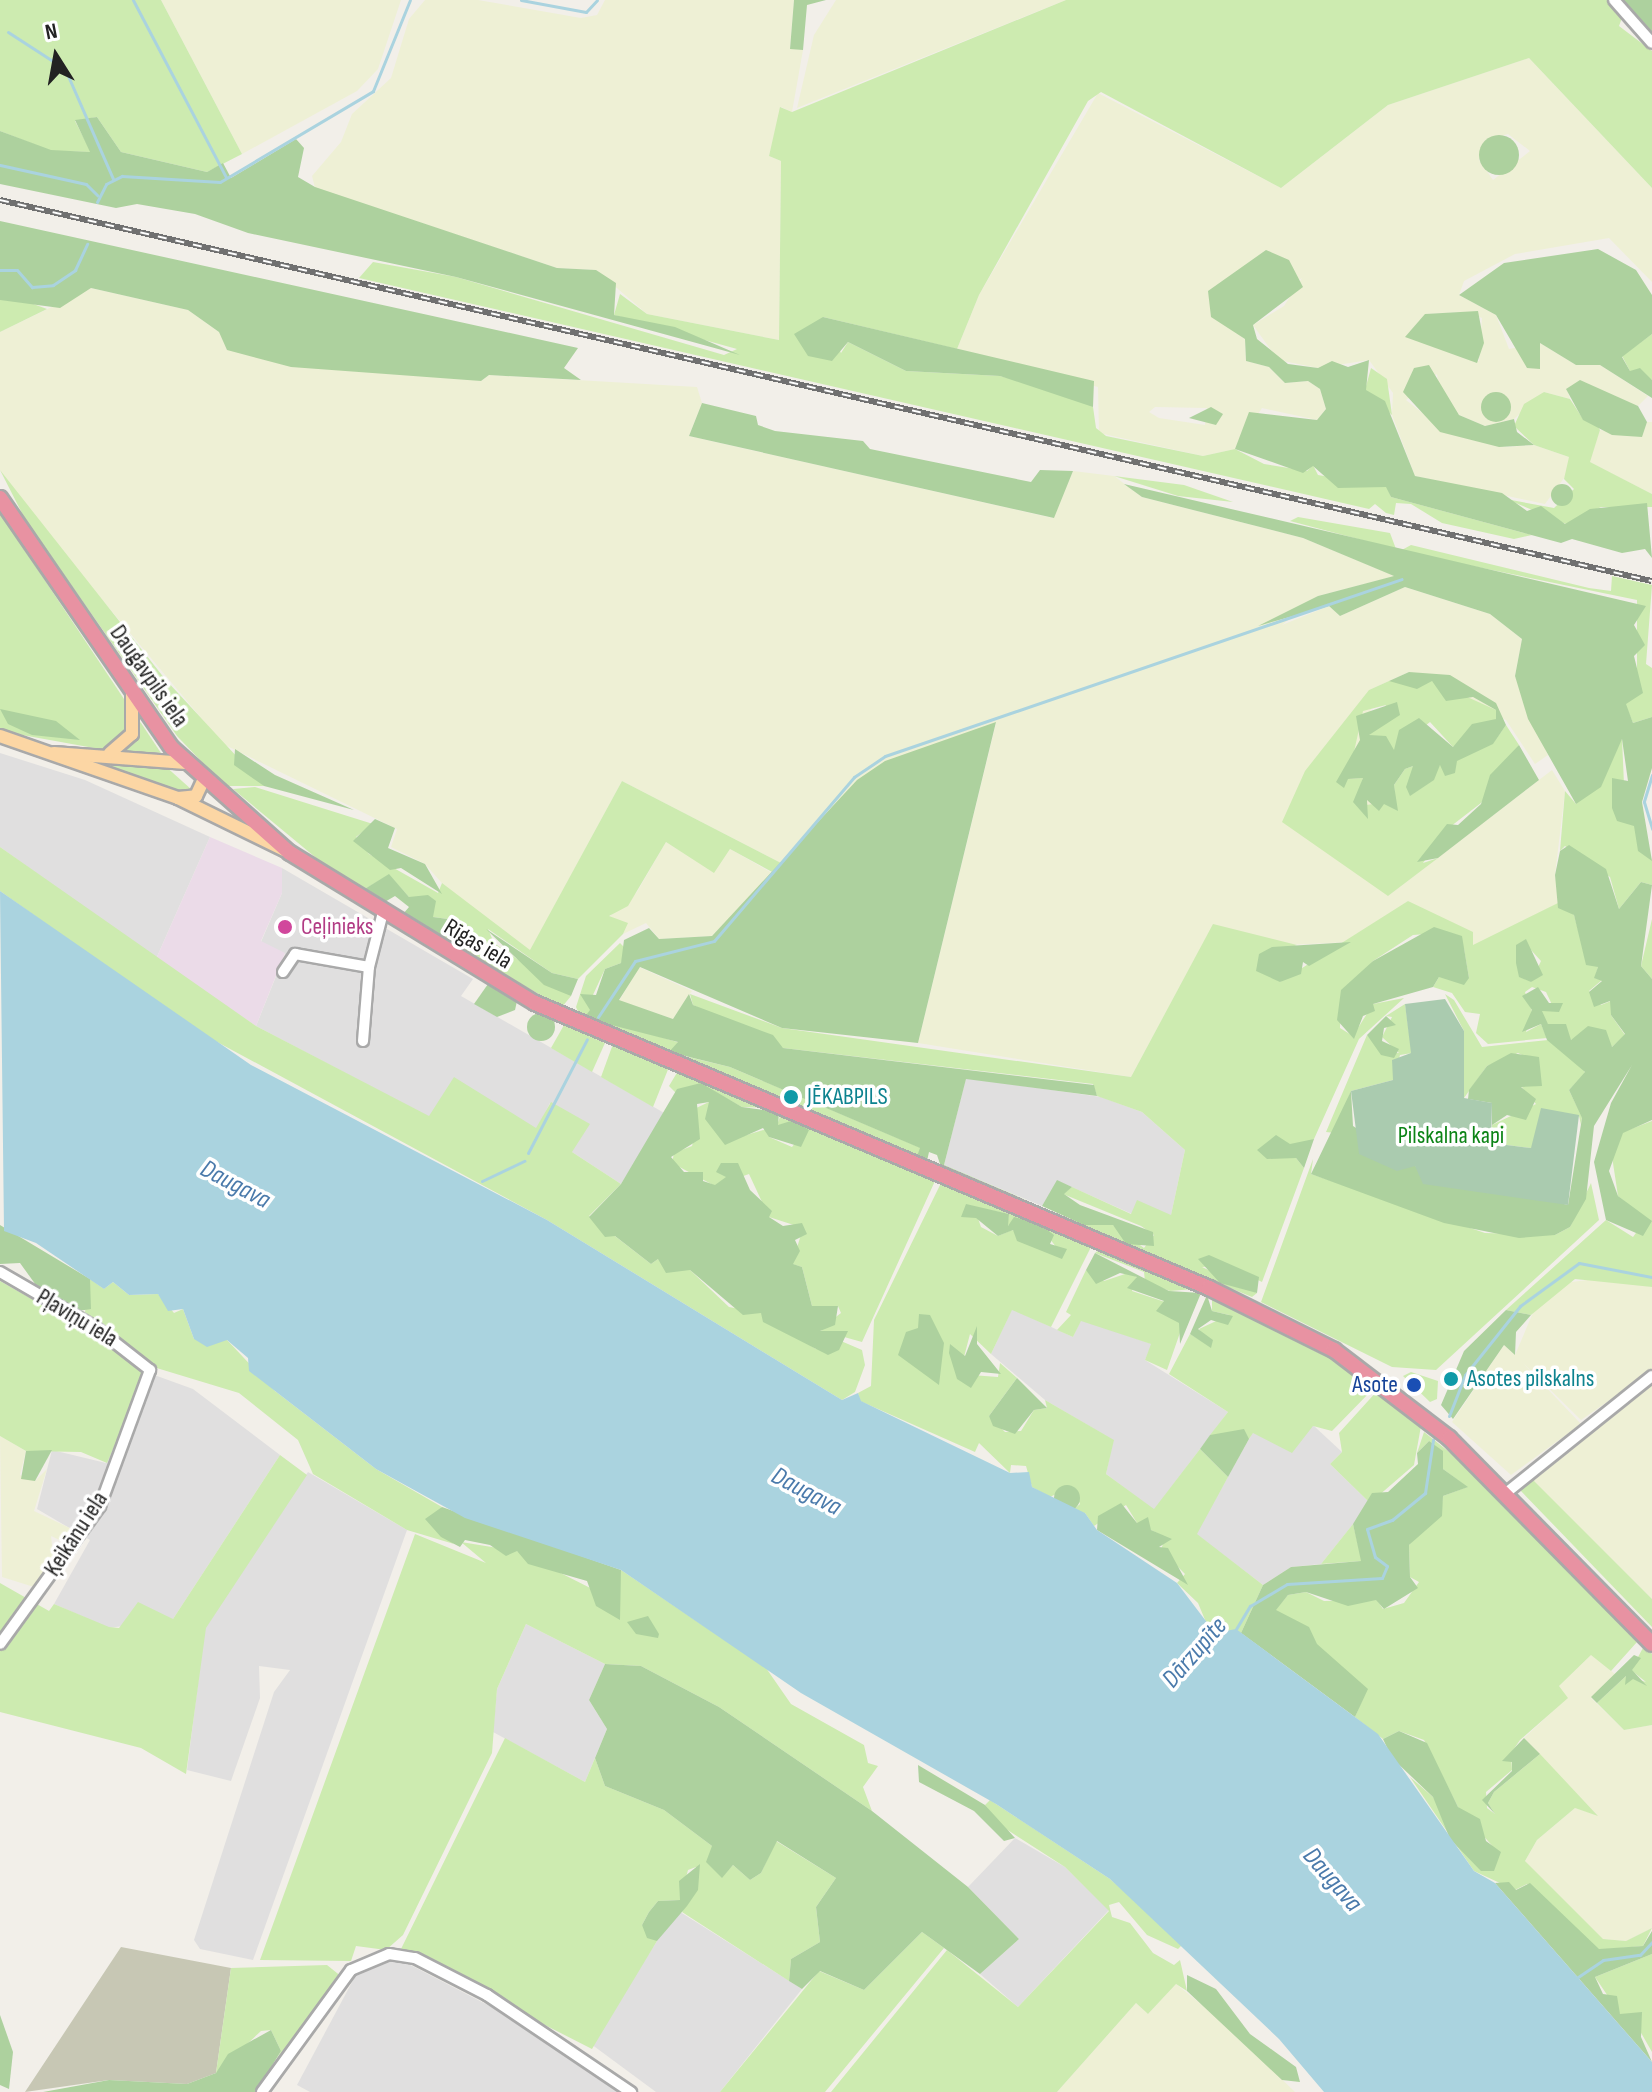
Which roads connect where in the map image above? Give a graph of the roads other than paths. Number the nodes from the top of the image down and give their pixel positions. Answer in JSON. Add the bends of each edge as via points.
{"nodes":[{"id":1,"x":1614,"y":0,"type":"edge"},
{"id":2,"x":1652,"y":43,"type":"edge"},
{"id":3,"x":0,"y":498,"type":"edge"},
{"id":4,"x":132,"y":692,"type":"junction"},
{"id":5,"x":0,"y":736,"type":"edge"},
{"id":6,"x":51,"y":753,"type":"junction"},
{"id":7,"x":104,"y":755,"type":"junction"},
{"id":8,"x":186,"y":763,"type":"junction"},
{"id":9,"x":203,"y":781,"type":"junction"},
{"id":10,"x":178,"y":798,"type":"junction"},
{"id":11,"x":290,"y":853,"type":"junction"},
{"id":12,"x":383,"y":912,"type":"junction"},
{"id":13,"x":369,"y":967,"type":"junction"},
{"id":14,"x":283,"y":972,"type":"dead end"},
{"id":15,"x":363,"y":1041,"type":"dead end"},
{"id":16,"x":0,"y":1272,"type":"edge"},
{"id":17,"x":150,"y":1370,"type":"joint"},
{"id":18,"x":1652,"y":1376,"type":"edge"},
{"id":19,"x":1506,"y":1493,"type":"junction"},
{"id":20,"x":0,"y":1644,"type":"edge"},
{"id":21,"x":1652,"y":1644,"type":"edge"},
{"id":22,"x":262,"y":2092,"type":"edge"},
{"id":23,"x":631,"y":2092,"type":"edge"}],
"edges":[{"from":1,"to":2,"type":"street"},
{"from":3,"to":4,"type":"highway","name":"Daugavpils iela"},
{"from":4,"to":7,"type":"main road","via":[[132,734]]},
{"from":4,"to":8,"type":"highway","name":"Daugavpils iela"},
{"from":5,"to":6,"type":"main road","name":"Rīgas iela"},
{"from":6,"to":7,"type":"main road"},
{"from":6,"to":10,"type":"main road","name":"Rīgas iela"},
{"from":7,"to":8,"type":"main road"},
{"from":8,"to":9,"type":"highway","name":"Daugavpils iela"},
{"from":9,"to":10,"type":"main road","via":[[196,796]]},
{"from":9,"to":11,"type":"highway","name":"Daugavpils iela"},
{"from":10,"to":11,"type":"main road","name":"Rīgas iela"},
{"from":11,"to":12,"type":"highway","name":"Rīgas iela"},
{"from":12,"to":13,"type":"street"},
{"from":12,"to":19,"type":"highway","name":"Rīgas iela","via":[[535,1003],[1209,1288],[1334,1350],[1383,1380]]},
{"from":13,"to":14,"type":"street","via":[[295,954]]},
{"from":13,"to":15,"type":"street"},
{"from":16,"to":17,"type":"street","name":"Pļaviņu iela","via":[[95,1327]]},
{"from":17,"to":20,"type":"street","name":"Ķeikānu iela","via":[[100,1506]]},
{"from":18,"to":19,"type":"street"},
{"from":19,"to":21,"type":"highway","name":"Rīgas iela"},
{"from":22,"to":23,"type":"street","via":[[315,2029],[351,1970],[389,1954],[415,1958],[487,1995]]}]}
